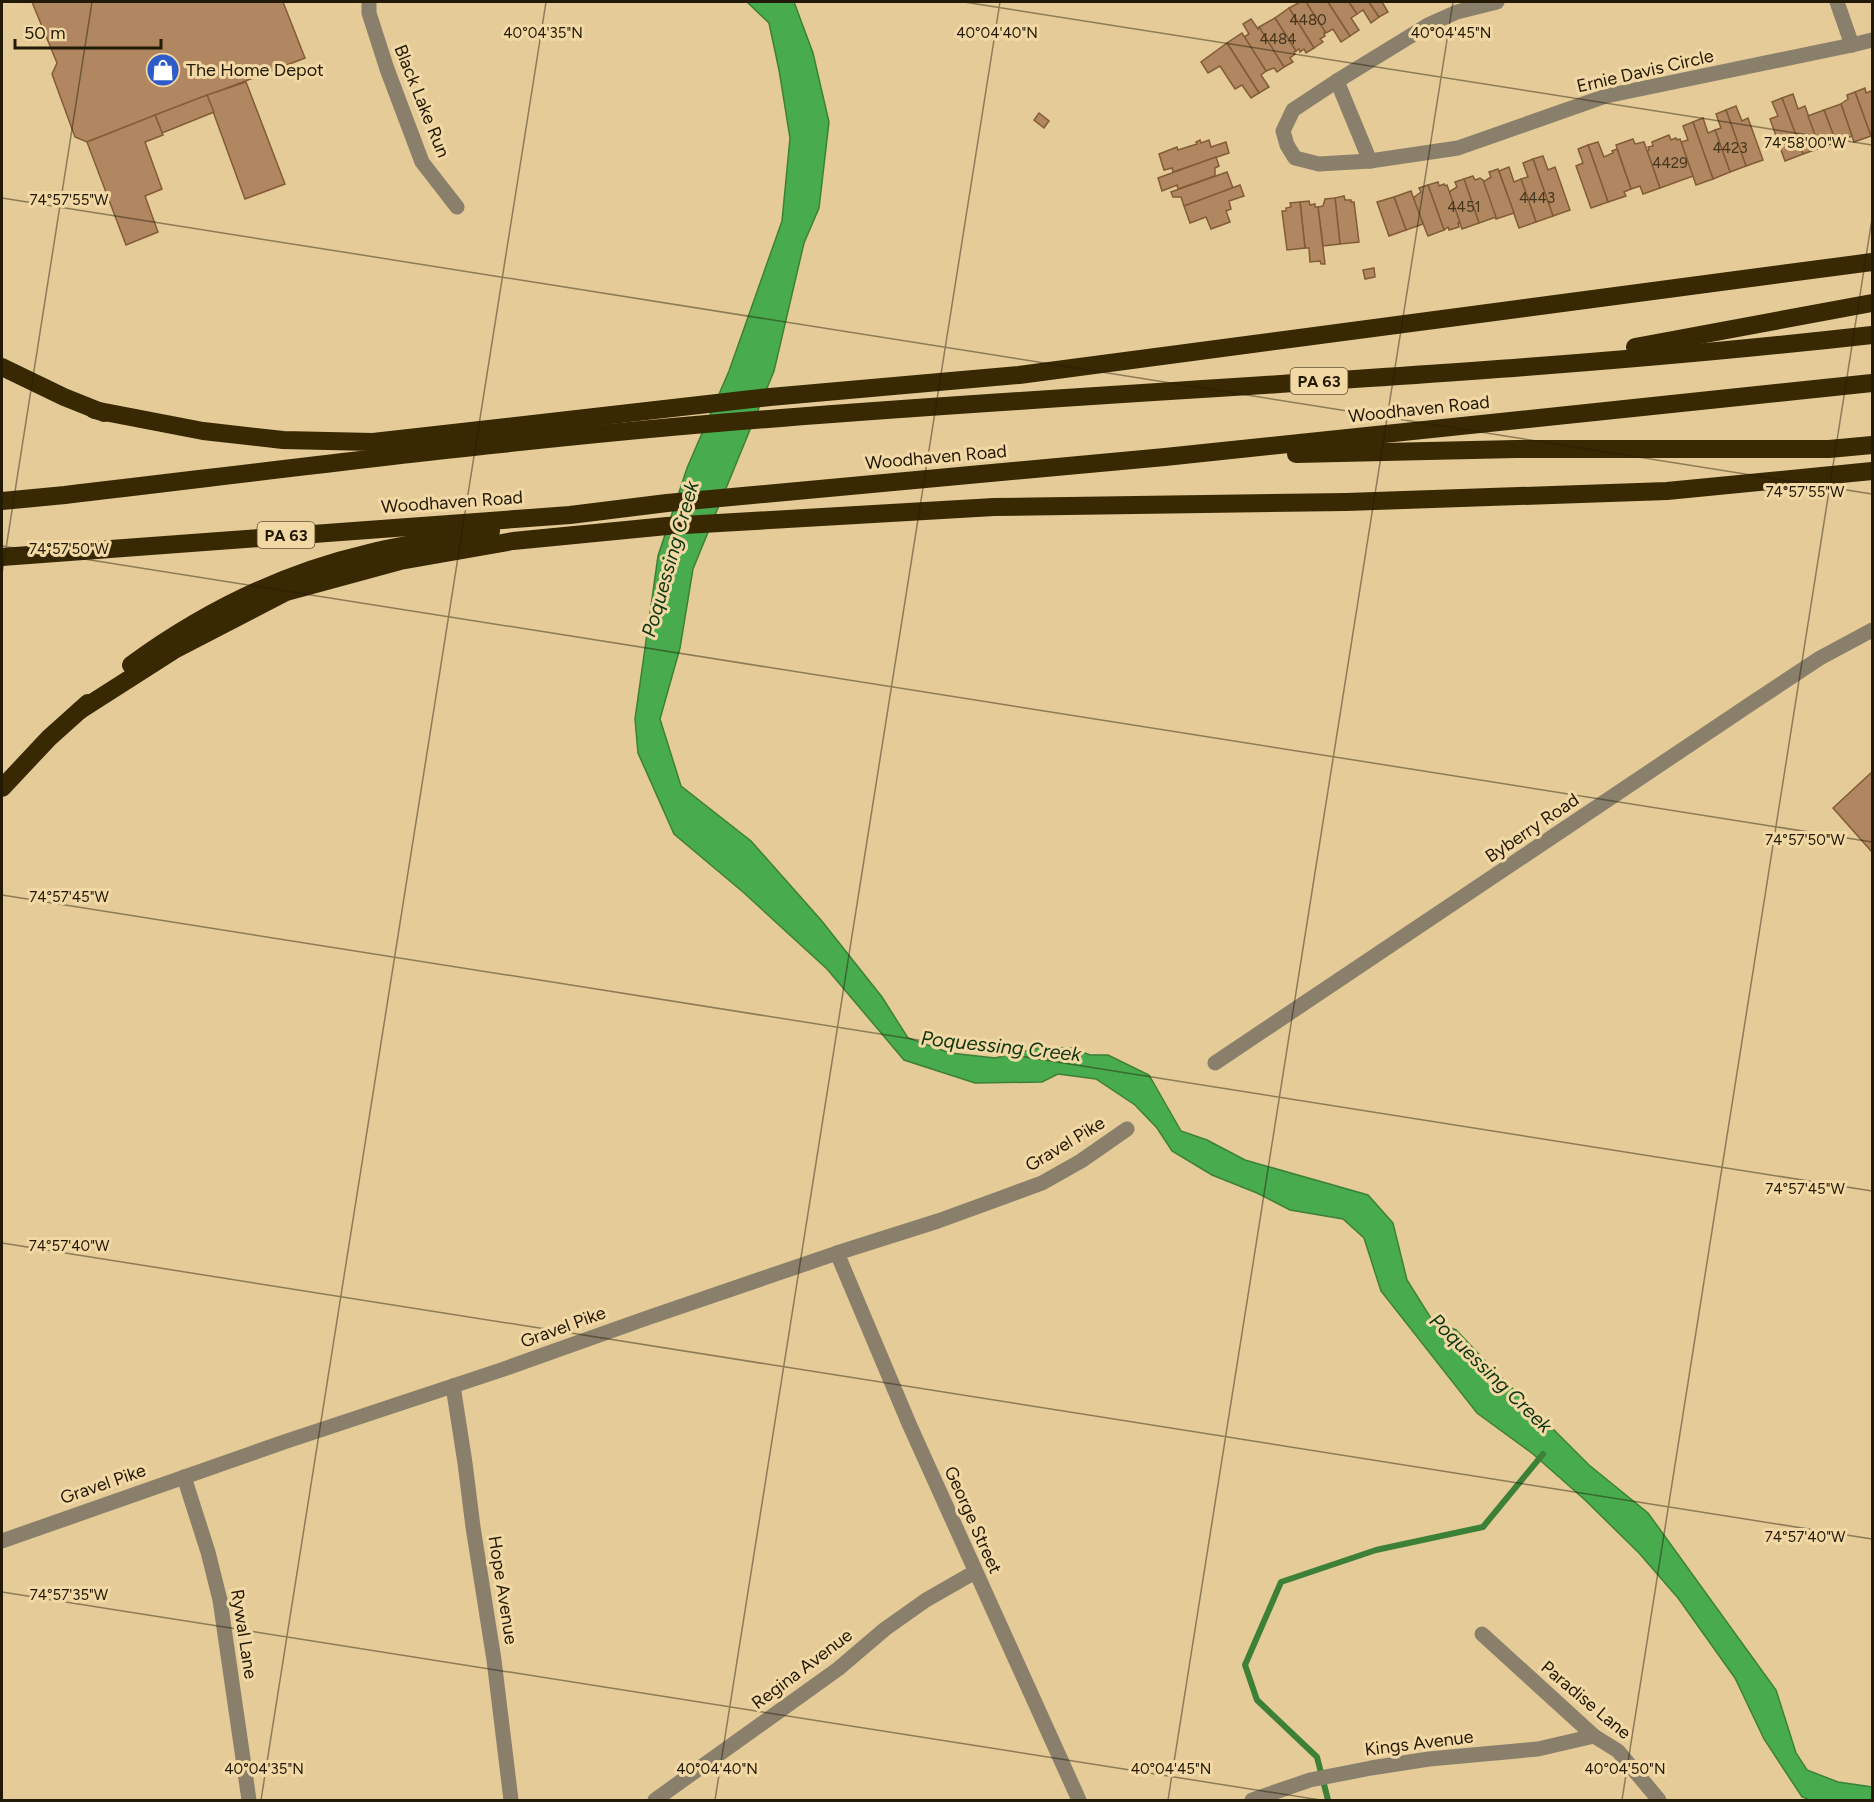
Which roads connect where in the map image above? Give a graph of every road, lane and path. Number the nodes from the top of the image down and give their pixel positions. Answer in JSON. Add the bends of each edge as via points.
{"nodes":[{"id":1,"x":369,"y":2,"type":"edge"},
{"id":2,"x":1497,"y":2,"type":"edge"},
{"id":3,"x":1837,"y":2,"type":"edge"},
{"id":4,"x":1872,"y":40,"type":"edge"},
{"id":5,"x":1852,"y":45,"type":"junction"},
{"id":6,"x":1336,"y":81,"type":"junction"},
{"id":7,"x":1370,"y":161,"type":"junction"},
{"id":8,"x":457,"y":207,"type":"dead end"},
{"id":9,"x":1872,"y":262,"type":"edge"},
{"id":10,"x":1872,"y":303,"type":"edge"},
{"id":11,"x":1872,"y":335,"type":"edge"},
{"id":12,"x":1531,"y":366,"type":"junction"},
{"id":13,"x":2,"y":367,"type":"edge"},
{"id":14,"x":1872,"y":383,"type":"edge"},
{"id":15,"x":94,"y":410,"type":"junction"},
{"id":16,"x":563,"y":436,"type":"junction"},
{"id":17,"x":1872,"y":445,"type":"edge"},
{"id":18,"x":1165,"y":457,"type":"junction"},
{"id":19,"x":1872,"y":471,"type":"edge"},
{"id":20,"x":2,"y":501,"type":"edge"},
{"id":21,"x":570,"y":515,"type":"junction"},
{"id":22,"x":2,"y":557,"type":"edge"},
{"id":23,"x":1872,"y":630,"type":"edge"},
{"id":24,"x":80,"y":711,"type":"junction"},
{"id":25,"x":2,"y":788,"type":"edge"},
{"id":26,"x":1215,"y":1063,"type":"dead end"},
{"id":27,"x":1126,"y":1129,"type":"dead end"},
{"id":28,"x":837,"y":1253,"type":"junction"},
{"id":29,"x":453,"y":1386,"type":"junction"},
{"id":30,"x":183,"y":1477,"type":"junction"},
{"id":31,"x":2,"y":1540,"type":"edge"},
{"id":32,"x":975,"y":1572,"type":"junction"},
{"id":33,"x":1482,"y":1634,"type":"dead end"},
{"id":34,"x":1594,"y":1736,"type":"junction"},
{"id":35,"x":249,"y":1800,"type":"edge"},
{"id":36,"x":511,"y":1800,"type":"edge"},
{"id":37,"x":655,"y":1800,"type":"edge"},
{"id":38,"x":1079,"y":1800,"type":"edge"},
{"id":39,"x":1252,"y":1800,"type":"edge"},
{"id":40,"x":1659,"y":1800,"type":"edge"}],
"edges":[{"from":1,"to":8,"type":"street","name":"Black Lake Run","via":[[387,69],[422,162]]},
{"from":2,"to":6,"type":"street","name":"Ernie Davis Circle","via":[[1430,24]]},
{"from":3,"to":5,"type":"street"},
{"from":4,"to":5,"type":"street","name":"Ernie Davis Circle"},
{"from":5,"to":7,"type":"street","name":"Ernie Davis Circle","via":[[1606,96],[1458,148]]},
{"from":6,"to":7,"type":"street"},
{"from":6,"to":7,"type":"street","name":"Ernie Davis Circle","via":[[1293,110],[1283,131],[1287,146],[1295,158],[1319,164]]},
{"from":9,"to":15,"type":"highway","via":[[1019,375],[770,397],[373,442],[283,440],[203,431]]},
{"from":10,"to":12,"type":"highway"},
{"from":11,"to":12,"type":"highway","name":"Woodhaven Road","number":"PA 63"},
{"from":12,"to":16,"type":"highway","name":"Woodhaven Road","number":"PA 63"},
{"from":13,"to":15,"type":"highway"},
{"from":14,"to":18,"type":"highway","name":"Woodhaven Road","number":"PA 63"},
{"from":15,"to":16,"type":"highway","via":[[209,441],[310,451],[390,450]]},
{"from":16,"to":20,"type":"highway","name":"Woodhaven Road","number":"PA 63"},
{"from":17,"to":18,"type":"highway","via":[[1829,449],[1516,449]]},
{"from":18,"to":21,"type":"highway","name":"Woodhaven Road","number":"PA 63"},
{"from":19,"to":24,"type":"highway","via":[[1667,491],[1346,502],[994,507],[667,526],[513,541],[400,561],[286,592],[176,649]]},
{"from":21,"to":22,"type":"highway","name":"Woodhaven Road","number":"PA 63"},
{"from":21,"to":24,"type":"highway","via":[[368,553],[292,577],[211,613],[165,640],[122,671]]},
{"from":23,"to":26,"type":"street","name":"Byberry Road","via":[[1762,696]]},
{"from":24,"to":25,"type":"highway"},
{"from":27,"to":28,"type":"street","name":"Gravel Pike","via":[[1042,1183]]},
{"from":28,"to":29,"type":"street","name":"Gravel Pike"},
{"from":28,"to":32,"type":"street","name":"George Street"},
{"from":29,"to":30,"type":"street","name":"Gravel Pike"},
{"from":29,"to":36,"type":"street","name":"Hope Avenue"},
{"from":30,"to":31,"type":"street","name":"Gravel Pike"},
{"from":30,"to":35,"type":"street","name":"Rywal Lane","via":[[220,1600]]},
{"from":32,"to":37,"type":"street","name":"Regina Avenue","via":[[885,1629],[838,1669]]},
{"from":32,"to":38,"type":"street","name":"George Street"},
{"from":33,"to":34,"type":"street","name":"Paradise Lane"},
{"from":34,"to":39,"type":"street","name":"Kings Avenue","via":[[1538,1749],[1430,1759],[1340,1774]]},
{"from":34,"to":40,"type":"street","name":"Paradise Lane","via":[[1618,1751]]}]}
